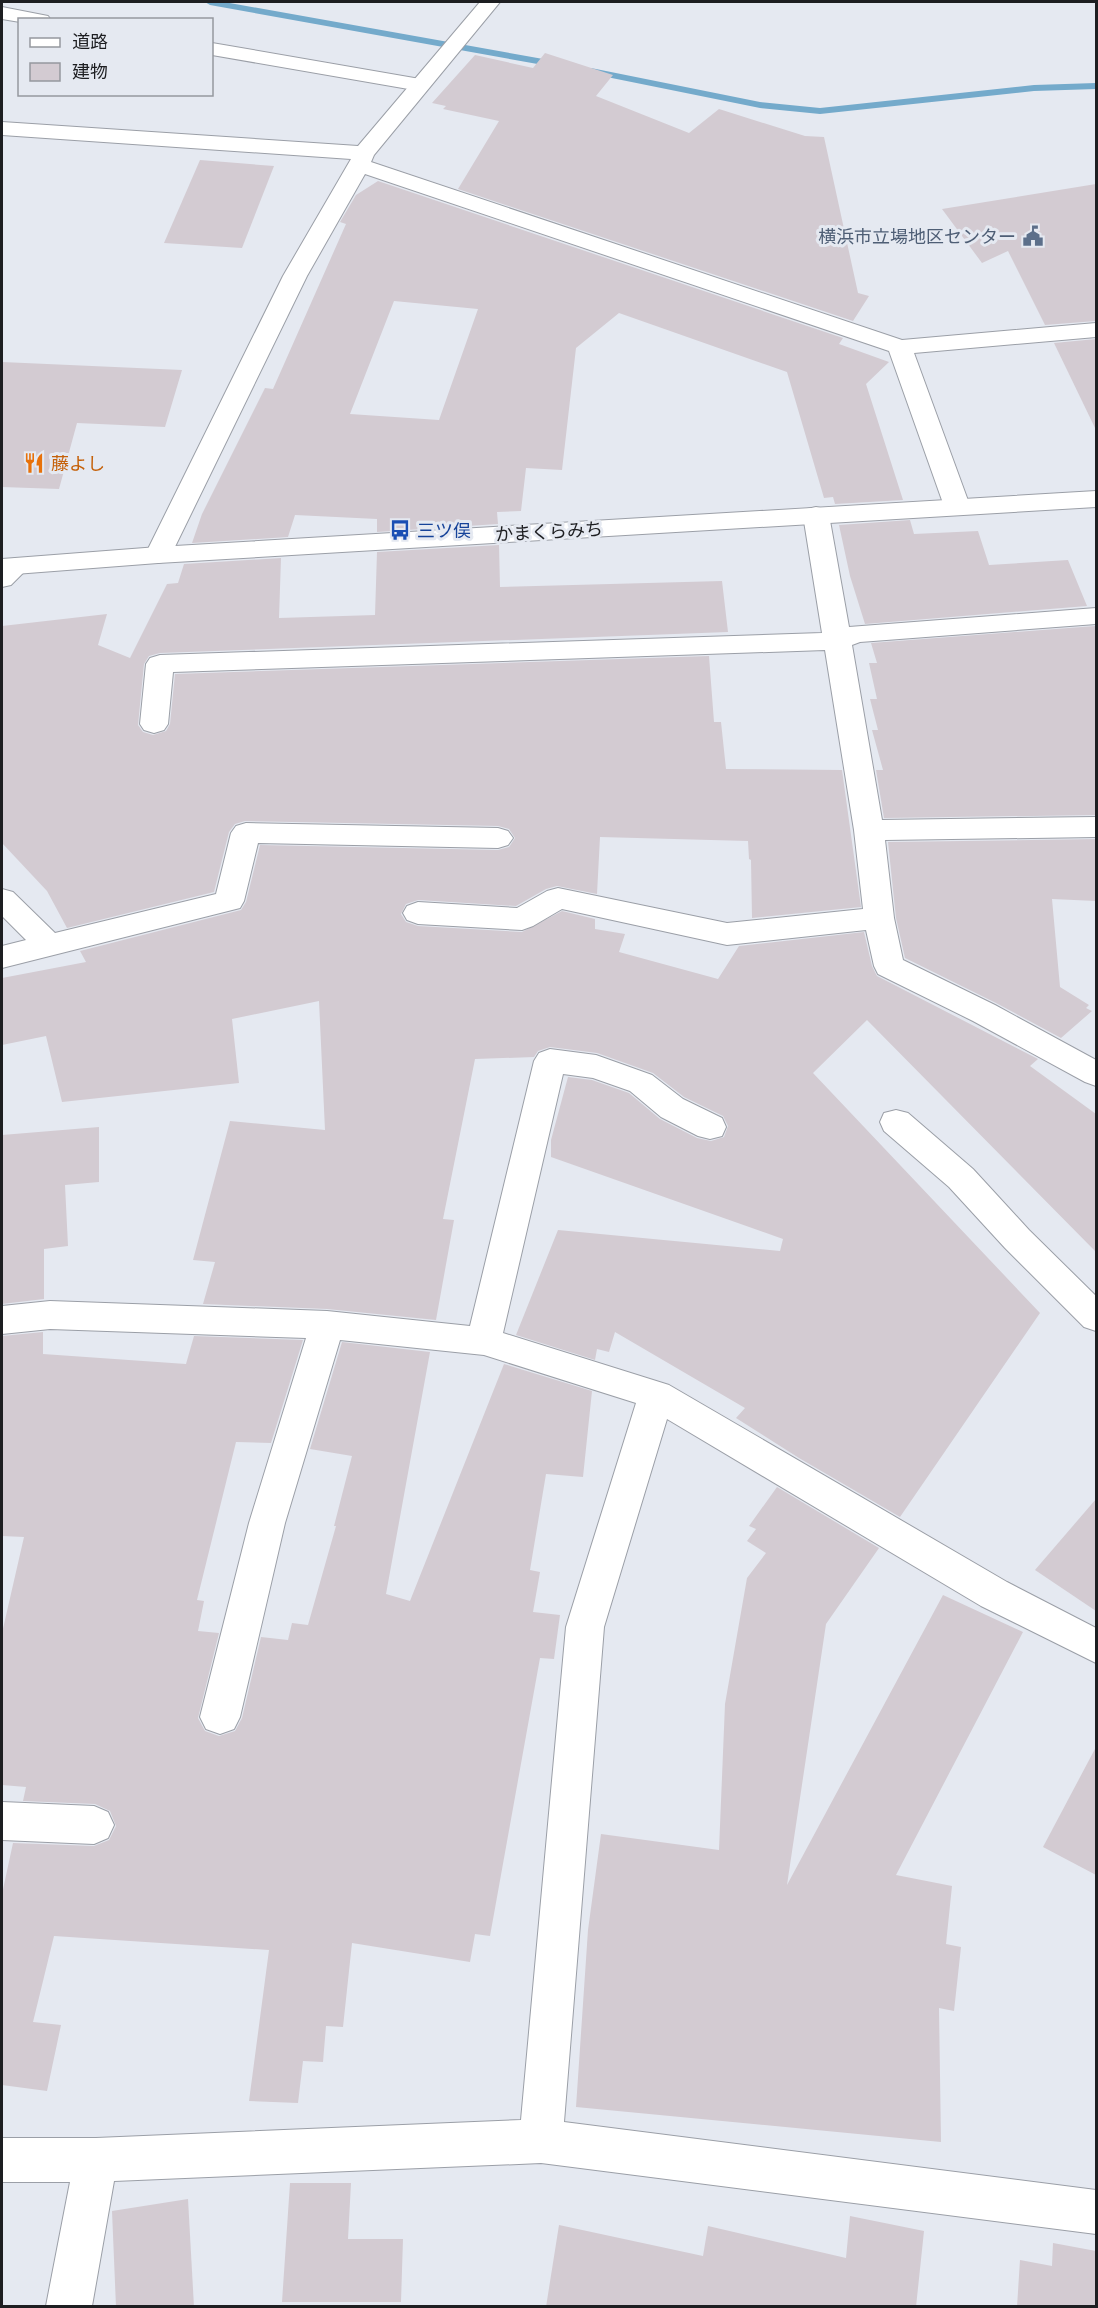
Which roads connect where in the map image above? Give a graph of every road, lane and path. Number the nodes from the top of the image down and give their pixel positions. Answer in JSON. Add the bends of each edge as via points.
{"nodes":[{"id":1,"x":490,"y":2,"type":"edge"},
{"id":2,"x":2,"y":13,"type":"edge"},
{"id":3,"x":30,"y":18,"type":"edge"},
{"id":4,"x":213,"y":49,"type":"edge"},
{"id":5,"x":420,"y":85,"type":"junction"},
{"id":6,"x":2,"y":128,"type":"edge"},
{"id":7,"x":362,"y":159,"type":"junction"},
{"id":8,"x":1096,"y":330,"type":"edge"},
{"id":9,"x":900,"y":347,"type":"junction"},
{"id":10,"x":1096,"y":499,"type":"edge"},
{"id":11,"x":957,"y":506,"type":"junction"},
{"id":12,"x":816,"y":515,"type":"junction"},
{"id":13,"x":158,"y":555,"type":"junction"},
{"id":14,"x":7,"y":571,"type":"edge"},
{"id":15,"x":1096,"y":616,"type":"edge"},
{"id":16,"x":837,"y":641,"type":"junction"},
{"id":17,"x":154,"y":724,"type":"dead end"},
{"id":18,"x":1096,"y":827,"type":"edge"},
{"id":19,"x":869,"y":830,"type":"junction"},
{"id":20,"x":498,"y":838,"type":"dead end"},
{"id":21,"x":2,"y":899,"type":"edge"},
{"id":22,"x":418,"y":913,"type":"dead end"},
{"id":23,"x":879,"y":918,"type":"junction"},
{"id":24,"x":49,"y":945,"type":"junction"},
{"id":25,"x":2,"y":957,"type":"edge"},
{"id":26,"x":1096,"y":1074,"type":"edge"},
{"id":27,"x":896,"y":1122,"type":"dead end"},
{"id":28,"x":710,"y":1127,"type":"dead end"},
{"id":29,"x":1096,"y":1317,"type":"edge"},
{"id":30,"x":2,"y":1320,"type":"edge"},
{"id":31,"x":327,"y":1325,"type":"junction"},
{"id":32,"x":484,"y":1341,"type":"junction"},
{"id":33,"x":656,"y":1395,"type":"junction"},
{"id":34,"x":1096,"y":1646,"type":"edge"},
{"id":35,"x":220,"y":1717,"type":"dead end"},
{"id":36,"x":2,"y":1821,"type":"edge"},
{"id":37,"x":94,"y":1825,"type":"dead end"},
{"id":38,"x":541,"y":2141,"type":"junction"},
{"id":39,"x":2,"y":2160,"type":"edge"},
{"id":40,"x":96,"y":2160,"type":"junction"},
{"id":41,"x":1096,"y":2212,"type":"edge"},
{"id":42,"x":69,"y":2307,"type":"edge"}],
"edges":[{"from":1,"to":5,"type":"street"},
{"from":2,"to":3,"type":"lane"},
{"from":4,"to":5,"type":"lane"},
{"from":5,"to":7,"type":"street"},
{"from":6,"to":7,"type":"street"},
{"from":7,"to":9,"type":"street"},
{"from":7,"to":13,"type":"street","via":[[295,276]]},
{"from":8,"to":9,"type":"street"},
{"from":9,"to":11,"type":"street"},
{"from":10,"to":11,"type":"street","name":"かまくらみち"},
{"from":11,"to":12,"type":"street","name":"かまくらみち"},
{"from":12,"to":13,"type":"street","name":"かまくらみち"},
{"from":12,"to":16,"type":"street"},
{"from":13,"to":14,"type":"street","name":"かまくらみち"},
{"from":15,"to":16,"type":"street","via":[[856,634]]},
{"from":16,"to":17,"type":"street","via":[[160,664]]},
{"from":16,"to":19,"type":"street"},
{"from":18,"to":19,"type":"street"},
{"from":19,"to":23,"type":"street"},
{"from":20,"to":24,"type":"street","via":[[246,833],[229,901]]},
{"from":21,"to":24,"type":"street"},
{"from":22,"to":23,"type":"street","via":[[522,919],[558,898],[727,934]]},
{"from":23,"to":26,"type":"street","via":[[889,966],[984,1012]]},
{"from":24,"to":25,"type":"street"},
{"from":27,"to":29,"type":"street","via":[[961,1178]]},
{"from":28,"to":32,"type":"street","via":[[672,1108],[641,1083],[596,1066],[550,1061]]},
{"from":30,"to":31,"type":"street","via":[[50,1315]]},
{"from":31,"to":32,"type":"street"},
{"from":31,"to":35,"type":"street","via":[[267,1523]]},
{"from":32,"to":33,"type":"street"},
{"from":33,"to":34,"type":"street","via":[[994,1594]]},
{"from":33,"to":38,"type":"street","via":[[585,1627]]},
{"from":36,"to":37,"type":"street"},
{"from":38,"to":40,"type":"street"},
{"from":38,"to":41,"type":"street"},
{"from":39,"to":40,"type":"street"},
{"from":40,"to":42,"type":"street"}]}
